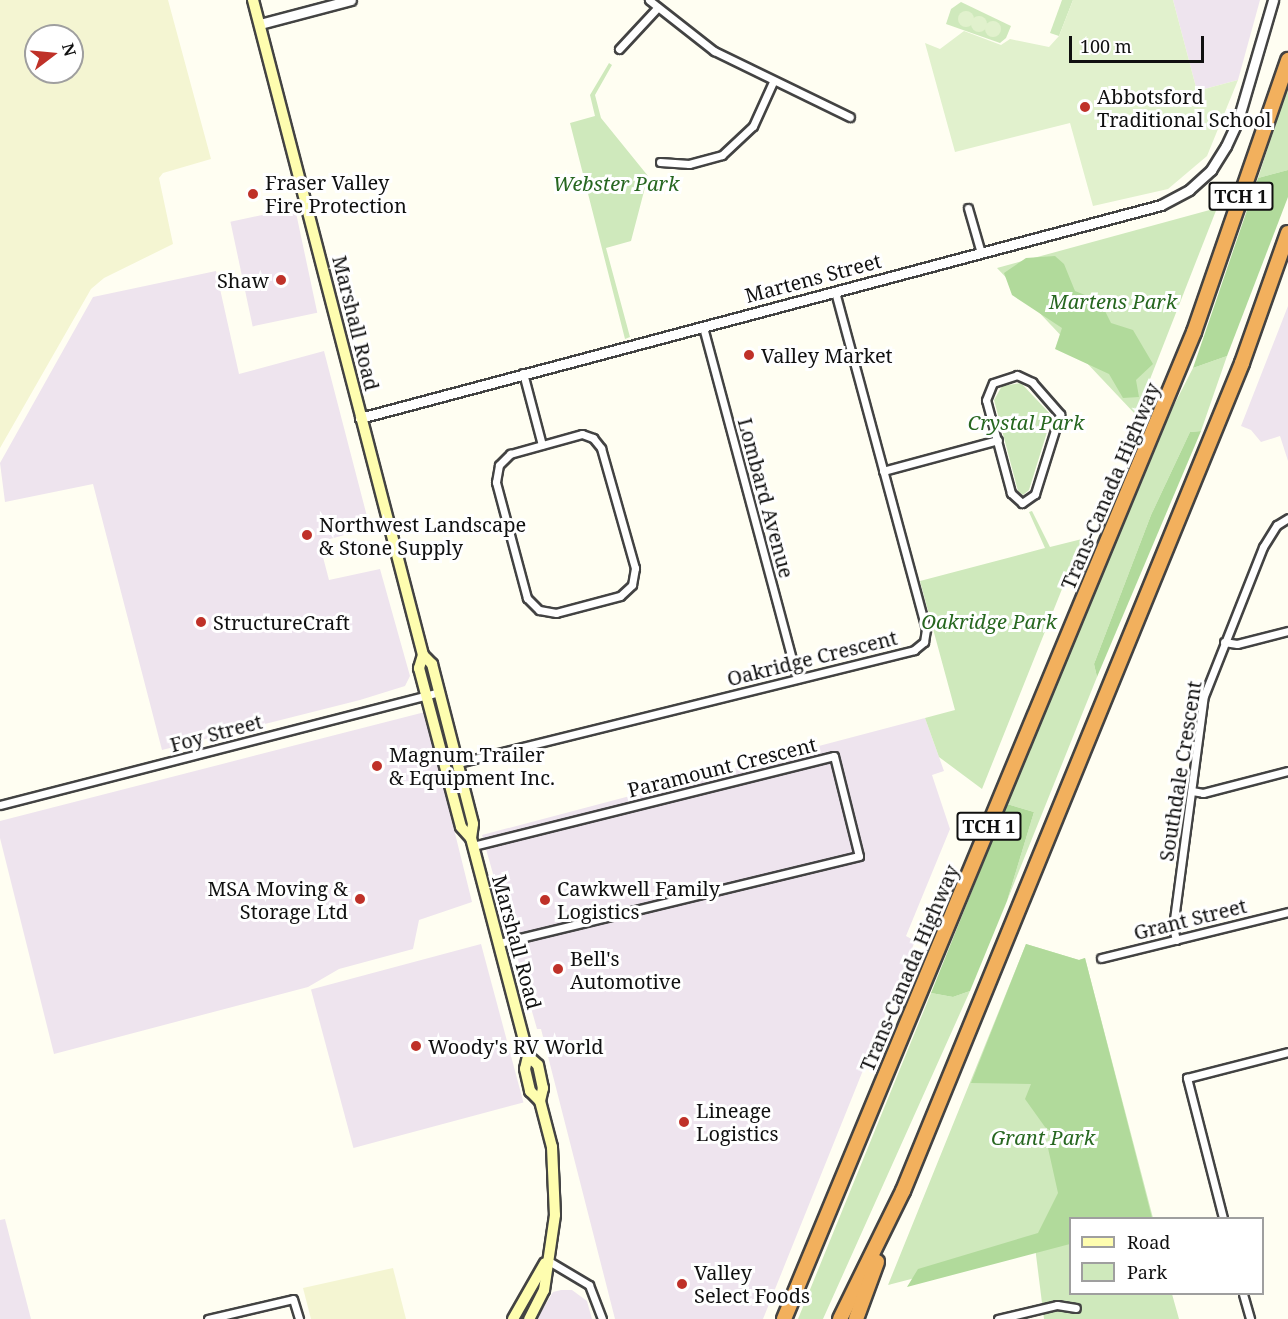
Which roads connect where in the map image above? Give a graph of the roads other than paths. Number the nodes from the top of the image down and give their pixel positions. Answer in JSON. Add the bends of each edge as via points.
{"nodes":[{"id":1,"x":253,"y":0,"type":"edge"},
{"id":2,"x":351,"y":0,"type":"edge"},
{"id":3,"x":649,"y":0,"type":"edge"},
{"id":4,"x":1273,"y":0,"type":"edge"},
{"id":5,"x":658,"y":7,"type":"junction"},
{"id":6,"x":260,"y":24,"type":"junction"},
{"id":7,"x":619,"y":49,"type":"dead end"},
{"id":8,"x":1288,"y":60,"type":"edge"},
{"id":9,"x":773,"y":82,"type":"junction"},
{"id":10,"x":850,"y":117,"type":"dead end"},
{"id":11,"x":660,"y":162,"type":"dead end"},
{"id":12,"x":968,"y":208,"type":"dead end"},
{"id":13,"x":1288,"y":233,"type":"edge"},
{"id":14,"x":981,"y":253,"type":"junction"},
{"id":15,"x":835,"y":291,"type":"junction"},
{"id":16,"x":703,"y":327,"type":"junction"},
{"id":17,"x":523,"y":374,"type":"junction"},
{"id":18,"x":360,"y":418,"type":"junction"},
{"id":19,"x":998,"y":440,"type":"junction"},
{"id":20,"x":542,"y":445,"type":"junction"},
{"id":21,"x":884,"y":471,"type":"junction"},
{"id":22,"x":1288,"y":518,"type":"edge"},
{"id":23,"x":1288,"y":631,"type":"edge"},
{"id":24,"x":1224,"y":642,"type":"junction"},
{"id":25,"x":423,"y":655,"type":"junction"},
{"id":26,"x":797,"y":679,"type":"junction"},
{"id":27,"x":440,"y":692,"type":"junction"},
{"id":28,"x":426,"y":696,"type":"junction"},
{"id":29,"x":458,"y":763,"type":"junction"},
{"id":30,"x":1288,"y":771,"type":"edge"},
{"id":31,"x":1191,"y":791,"type":"junction"},
{"id":32,"x":0,"y":806,"type":"edge"},
{"id":33,"x":472,"y":842,"type":"junction"},
{"id":34,"x":1288,"y":912,"type":"edge"},
{"id":35,"x":1176,"y":940,"type":"junction"},
{"id":36,"x":499,"y":944,"type":"junction"},
{"id":37,"x":1101,"y":958,"type":"dead end"},
{"id":38,"x":1288,"y":1052,"type":"edge"},
{"id":39,"x":903,"y":1191,"type":"junction"},
{"id":40,"x":1223,"y":1217,"type":"edge"},
{"id":41,"x":547,"y":1260,"type":"junction"},
{"id":42,"x":1244,"y":1295,"type":"edge"},
{"id":43,"x":1076,"y":1308,"type":"dead end"},
{"id":44,"x":516,"y":1315,"type":"edge"},
{"id":45,"x":208,"y":1319,"type":"edge"},
{"id":46,"x":299,"y":1319,"type":"edge"},
{"id":47,"x":529,"y":1319,"type":"edge"},
{"id":48,"x":602,"y":1319,"type":"edge"},
{"id":49,"x":784,"y":1319,"type":"edge"},
{"id":50,"x":840,"y":1319,"type":"edge"},
{"id":51,"x":855,"y":1319,"type":"edge"},
{"id":52,"x":998,"y":1319,"type":"edge"},
{"id":53,"x":1250,"y":1319,"type":"edge"}],
"edges":[{"from":1,"to":6,"type":"main road","name":"Marshall Road"},
{"from":2,"to":6,"type":"street"},
{"from":3,"to":5,"type":"street"},
{"from":4,"to":14,"type":"street","name":"Martens Street","via":[[1238,120],[1211,170],[1189,190],[1161,205]]},
{"from":5,"to":7,"type":"street"},
{"from":5,"to":9,"type":"street","via":[[714,51]]},
{"from":6,"to":18,"type":"main road","name":"Marshall Road"},
{"from":8,"to":49,"type":"highway","name":"Trans-Canada Highway","number":"TCH 1","via":[[1194,332]]},
{"from":9,"to":10,"type":"street"},
{"from":9,"to":11,"type":"street","via":[[753,126],[722,154],[689,164]]},
{"from":12,"to":14,"type":"street"},
{"from":13,"to":39,"type":"highway","number":"TCH 1","via":[[1242,363]]},
{"from":14,"to":15,"type":"street","name":"Martens Street"},
{"from":15,"to":16,"type":"street","name":"Martens Street"},
{"from":15,"to":21,"type":"street","name":"Oakridge Crescent"},
{"from":16,"to":17,"type":"street","name":"Martens Street"},
{"from":16,"to":26,"type":"street","name":"Lombard Avenue"},
{"from":17,"to":18,"type":"street","name":"Martens Street"},
{"from":17,"to":20,"type":"street"},
{"from":18,"to":25,"type":"main road","name":"Marshall Road"},
{"from":19,"to":19,"type":"street","via":[[1011,493],[1022,503],[1030,500],[1060,414],[1026,377],[1000,379],[989,390],[986,400]]},
{"from":19,"to":21,"type":"street"},
{"from":20,"to":20,"type":"street","via":[[510,454],[499,465],[496,482],[527,598],[539,610],[556,613],[620,596],[632,585],[635,568],[601,448],[593,438],[582,434]]},
{"from":21,"to":26,"type":"street","name":"Oakridge Crescent","via":[[926,629],[924,642],[914,650]]},
{"from":22,"to":24,"type":"street","name":"Southdale Crescent","via":[[1277,525],[1263,547]]},
{"from":23,"to":24,"type":"street","via":[[1237,644]]},
{"from":24,"to":31,"type":"street","name":"Southdale Crescent","via":[[1204,696]]},
{"from":25,"to":27,"type":"main road","name":"Marshall Road","via":[[432,664]]},
{"from":25,"to":28,"type":"main road","name":"Marshall Road","via":[[419,668]]},
{"from":26,"to":29,"type":"street","name":"Oakridge Crescent"},
{"from":27,"to":28,"type":"street","name":"Foy Street"},
{"from":27,"to":29,"type":"main road","name":"Marshall Road"},
{"from":28,"to":32,"type":"street","name":"Foy Street"},
{"from":28,"to":33,"type":"main road","name":"Marshall Road","via":[[461,827]]},
{"from":29,"to":33,"type":"main road","name":"Marshall Road","via":[[473,824]]},
{"from":30,"to":31,"type":"street","via":[[1203,793]]},
{"from":31,"to":35,"type":"street","name":"Southdale Crescent","via":[[1173,927]]},
{"from":33,"to":36,"type":"main road","name":"Marshall Road"},
{"from":33,"to":36,"type":"street","name":"Paramount Crescent","via":[[834,756],[859,856]]},
{"from":34,"to":35,"type":"street","name":"Grant Street"},
{"from":35,"to":37,"type":"street","name":"Grant Street"},
{"from":36,"to":41,"type":"main road","name":"Marshall Road","via":[[528,1056],[538,1065],[543,1088],[540,1101],[552,1147],[556,1183]]},
{"from":38,"to":40,"type":"street","via":[[1187,1078]]},
{"from":39,"to":50,"type":"highway","number":"TCH 1"},
{"from":39,"to":51,"type":"highway"},
{"from":41,"to":44,"type":"main road","name":"Marshall Road"},
{"from":41,"to":47,"type":"main road","name":"Marshall Road","via":[[544,1290]]},
{"from":41,"to":48,"type":"street","via":[[589,1285]]},
{"from":42,"to":53,"type":"street"},
{"from":43,"to":52,"type":"street","via":[[1057,1305]]},
{"from":45,"to":46,"type":"street","via":[[293,1299]]}]}
